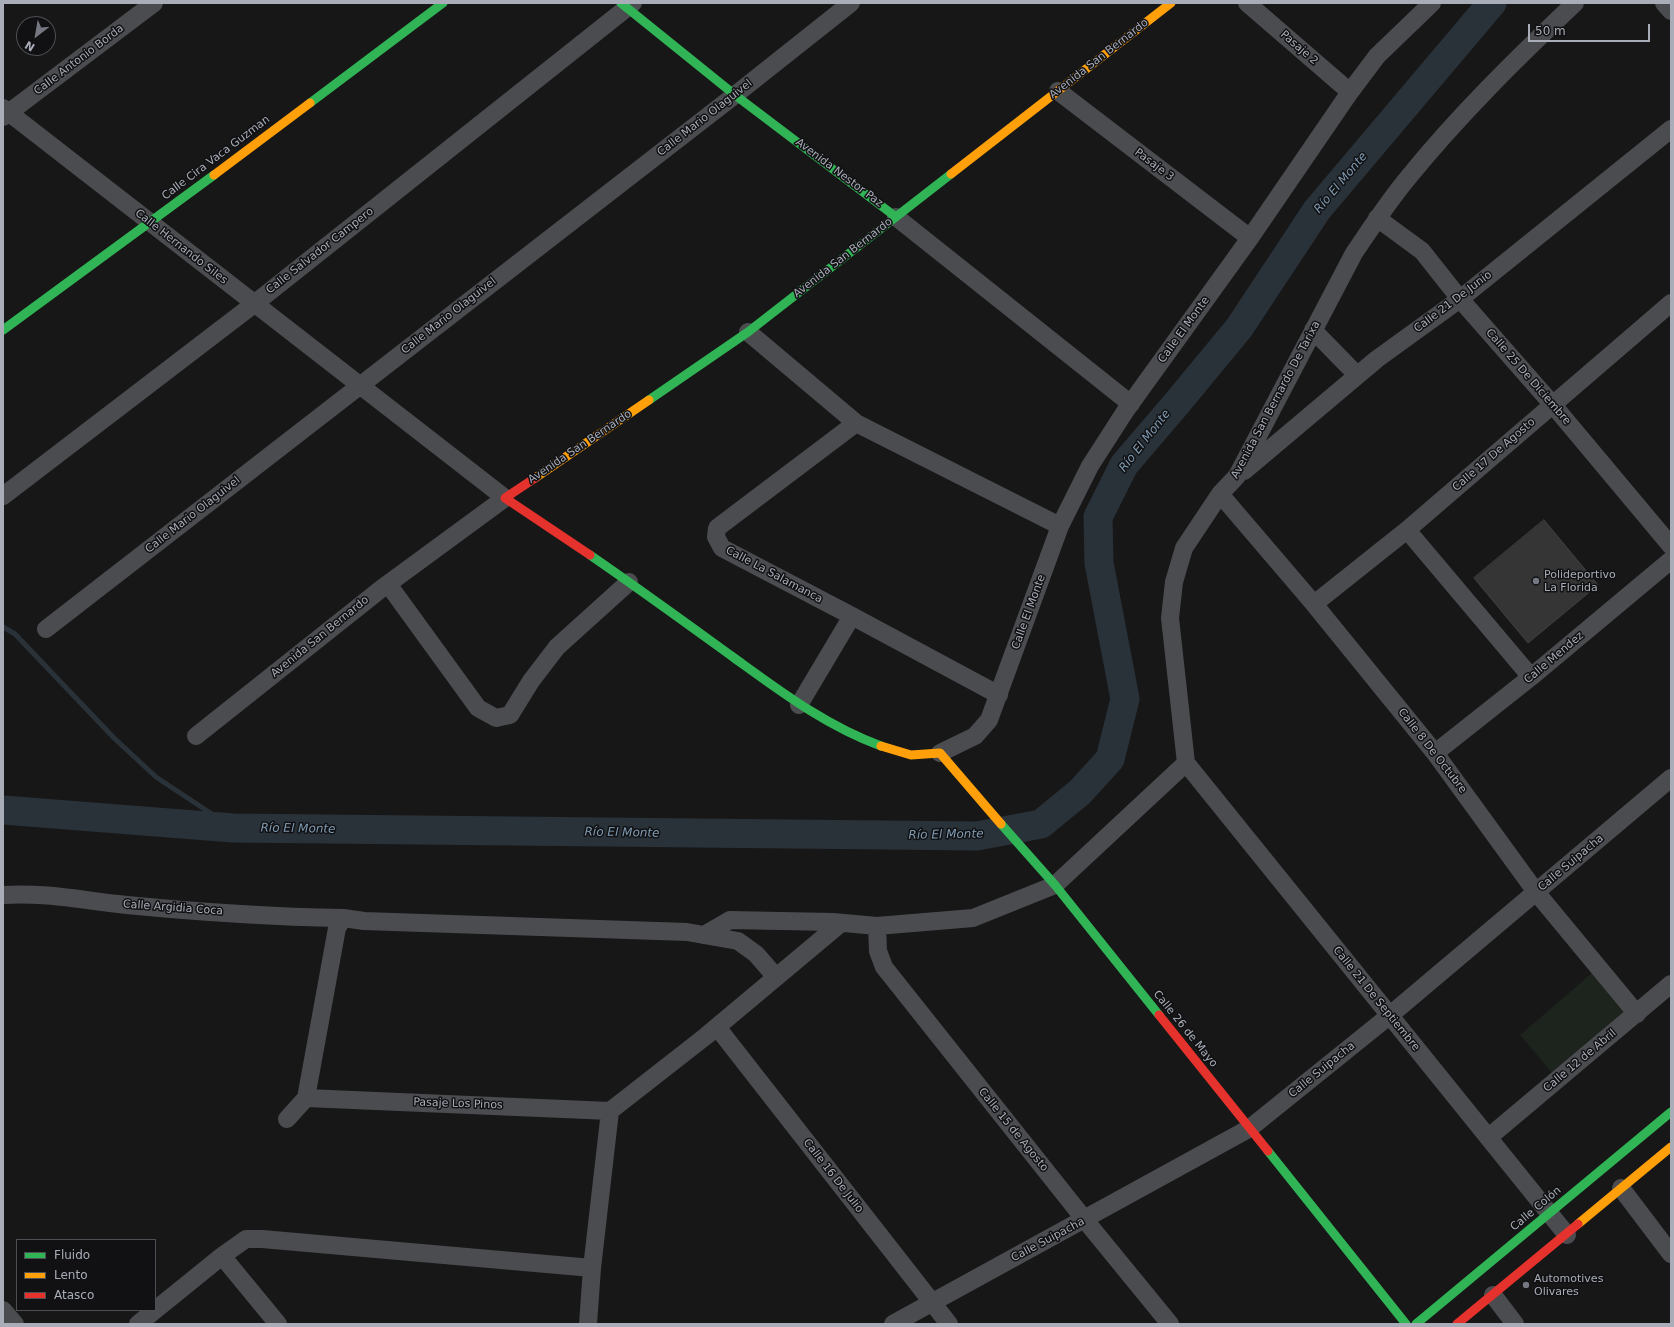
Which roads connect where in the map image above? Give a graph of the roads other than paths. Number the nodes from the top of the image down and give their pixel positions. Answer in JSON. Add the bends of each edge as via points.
{"nodes":[{"id":1,"x":154,"y":3,"type":"edge"},
{"id":2,"x":443,"y":3,"type":"edge"},
{"id":3,"x":851,"y":3,"type":"edge"},
{"id":4,"x":1171,"y":3,"type":"edge"},
{"id":5,"x":1247,"y":3,"type":"edge"},
{"id":6,"x":1432,"y":3,"type":"edge"},
{"id":7,"x":1575,"y":3,"type":"edge"},
{"id":8,"x":1664,"y":3,"type":"edge"},
{"id":9,"x":627,"y":5,"type":"edge"},
{"id":10,"x":1671,"y":11,"type":"edge"},
{"id":11,"x":1058,"y":91,"type":"junction"},
{"id":12,"x":1350,"y":92,"type":"junction"},
{"id":13,"x":735,"y":95,"type":"junction"},
{"id":14,"x":5,"y":112,"type":"edge"},
{"id":15,"x":1671,"y":129,"type":"edge"},
{"id":16,"x":896,"y":217,"type":"junction"},
{"id":17,"x":1378,"y":218,"type":"junction"},
{"id":18,"x":150,"y":223,"type":"junction"},
{"id":19,"x":1250,"y":238,"type":"junction"},
{"id":20,"x":1460,"y":299,"type":"junction"},
{"id":21,"x":1671,"y":303,"type":"edge"},
{"id":22,"x":254,"y":304,"type":"junction"},
{"id":23,"x":3,"y":330,"type":"edge"},
{"id":24,"x":1313,"y":330,"type":"junction"},
{"id":25,"x":748,"y":332,"type":"junction"},
{"id":26,"x":1358,"y":375,"type":"junction"},
{"id":27,"x":359,"y":386,"type":"junction"},
{"id":28,"x":1131,"y":404,"type":"junction"},
{"id":29,"x":1553,"y":405,"type":"junction"},
{"id":30,"x":856,"y":423,"type":"junction"},
{"id":31,"x":1237,"y":476,"type":"junction"},
{"id":32,"x":1220,"y":494,"type":"junction"},
{"id":33,"x":3,"y":496,"type":"edge"},
{"id":34,"x":505,"y":498,"type":"junction"},
{"id":35,"x":1060,"y":526,"type":"junction"},
{"id":36,"x":1407,"y":530,"type":"junction"},
{"id":37,"x":1671,"y":546,"type":"edge"},
{"id":38,"x":1671,"y":560,"type":"edge"},
{"id":39,"x":629,"y":582,"type":"junction"},
{"id":40,"x":388,"y":584,"type":"junction"},
{"id":41,"x":1314,"y":604,"type":"junction"},
{"id":42,"x":852,"y":616,"type":"junction"},
{"id":43,"x":46,"y":629,"type":"dead end"},
{"id":44,"x":1531,"y":677,"type":"junction"},
{"id":45,"x":999,"y":695,"type":"junction"},
{"id":46,"x":799,"y":705,"type":"junction"},
{"id":47,"x":196,"y":736,"type":"dead end"},
{"id":48,"x":940,"y":753,"type":"junction"},
{"id":49,"x":1435,"y":753,"type":"junction"},
{"id":50,"x":1186,"y":763,"type":"junction"},
{"id":51,"x":1670,"y":781,"type":"edge"},
{"id":52,"x":1055,"y":885,"type":"junction"},
{"id":53,"x":1536,"y":892,"type":"junction"},
{"id":54,"x":3,"y":895,"type":"edge"},
{"id":55,"x":343,"y":918,"type":"junction"},
{"id":56,"x":841,"y":923,"type":"junction"},
{"id":57,"x":877,"y":926,"type":"junction"},
{"id":58,"x":704,"y":935,"type":"junction"},
{"id":59,"x":776,"y":977,"type":"junction"},
{"id":60,"x":1671,"y":984,"type":"edge"},
{"id":61,"x":1637,"y":1014,"type":"junction"},
{"id":62,"x":1389,"y":1016,"type":"junction"},
{"id":63,"x":717,"y":1028,"type":"junction"},
{"id":64,"x":306,"y":1098,"type":"junction"},
{"id":65,"x":610,"y":1111,"type":"junction"},
{"id":66,"x":1671,"y":1112,"type":"edge"},
{"id":67,"x":287,"y":1119,"type":"dead end"},
{"id":68,"x":1250,"y":1128,"type":"junction"},
{"id":69,"x":1488,"y":1137,"type":"junction"},
{"id":70,"x":1671,"y":1147,"type":"edge"},
{"id":71,"x":1621,"y":1188,"type":"junction"},
{"id":72,"x":1550,"y":1213,"type":"junction"},
{"id":73,"x":1085,"y":1220,"type":"junction"},
{"id":74,"x":1567,"y":1234,"type":"junction"},
{"id":75,"x":1671,"y":1254,"type":"edge"},
{"id":76,"x":222,"y":1256,"type":"junction"},
{"id":77,"x":592,"y":1268,"type":"junction"},
{"id":78,"x":1493,"y":1295,"type":"junction"},
{"id":79,"x":932,"y":1303,"type":"junction"},
{"id":80,"x":156,"y":1309,"type":"edge"},
{"id":81,"x":3,"y":1310,"type":"edge"},
{"id":82,"x":154,"y":1311,"type":"edge"},
{"id":83,"x":15,"y":1324,"type":"edge"},
{"id":84,"x":138,"y":1324,"type":"edge"},
{"id":85,"x":278,"y":1324,"type":"edge"},
{"id":86,"x":588,"y":1324,"type":"edge"},
{"id":87,"x":893,"y":1324,"type":"edge"},
{"id":88,"x":949,"y":1324,"type":"edge"},
{"id":89,"x":1170,"y":1324,"type":"edge"},
{"id":90,"x":1406,"y":1324,"type":"edge"},
{"id":91,"x":1416,"y":1324,"type":"edge"},
{"id":92,"x":1457,"y":1324,"type":"edge"},
{"id":93,"x":1514,"y":1324,"type":"edge"}],
"edges":[{"from":1,"to":14,"type":"street","name":"Calle Antonio Borda"},
{"from":2,"to":18,"type":"street","name":"Calle Cira Vaca Guzman"},
{"from":3,"to":13,"type":"street","name":"Calle Mario Olaguivel"},
{"from":4,"to":11,"type":"street","name":"Avenida San Bernardo"},
{"from":5,"to":12,"type":"street","name":"Pasaje 2"},
{"from":6,"to":12,"type":"street","name":"Calle El Monte","via":[[1377,56]]},
{"from":7,"to":17,"type":"street","name":"Avenida San Bernardo De Tarixa","via":[[1459,118],[1406,180]]},
{"from":8,"to":10,"type":"street"},
{"from":9,"to":13,"type":"street","name":"Avenida Nestor Paz"},
{"from":9,"to":22,"type":"street","name":"Calle Salvador Campero"},
{"from":11,"to":16,"type":"street","name":"Avenida San Bernardo"},
{"from":11,"to":19,"type":"street","name":"Pasaje 3"},
{"from":12,"to":19,"type":"street","name":"Calle El Monte"},
{"from":13,"to":16,"type":"street","name":"Avenida Nestor Paz"},
{"from":13,"to":27,"type":"street","name":"Calle Mario Olaguivel"},
{"from":14,"to":18,"type":"street","name":"Calle Hernando Siles"},
{"from":15,"to":20,"type":"street","name":"Calle 21 De Junio"},
{"from":16,"to":25,"type":"street","name":"Avenida San Bernardo"},
{"from":16,"to":28,"type":"street","name":"Avenida Nestor Paz"},
{"from":17,"to":20,"type":"street","name":"Calle 25 De Diciembre","via":[[1422,251]]},
{"from":17,"to":24,"type":"street","name":"Avenida San Bernardo De Tarixa","via":[[1354,253]]},
{"from":18,"to":22,"type":"street","name":"Calle Hernando Siles"},
{"from":18,"to":23,"type":"street","name":"Calle Cira Vaca Guzman"},
{"from":19,"to":28,"type":"street","name":"Calle El Monte"},
{"from":20,"to":26,"type":"street","name":"Calle 21 De Junio"},
{"from":20,"to":29,"type":"street","name":"Calle 25 De Diciembre"},
{"from":21,"to":29,"type":"street","name":"Calle 17 De Agosto"},
{"from":22,"to":27,"type":"street","name":"Calle Hernando Siles"},
{"from":22,"to":33,"type":"street","name":"Calle Salvador Campero"},
{"from":24,"to":26,"type":"street"},
{"from":24,"to":31,"type":"street","name":"Avenida San Bernardo De Tarixa"},
{"from":25,"to":30,"type":"street"},
{"from":25,"to":34,"type":"street","name":"Avenida San Bernardo"},
{"from":26,"to":31,"type":"street","name":"Calle 21 De Junio"},
{"from":27,"to":34,"type":"street"},
{"from":27,"to":43,"type":"street","name":"Calle Mario Olaguivel"},
{"from":28,"to":35,"type":"street","name":"Calle El Monte","via":[[1090,466]]},
{"from":29,"to":36,"type":"street","name":"Calle 17 De Agosto"},
{"from":29,"to":37,"type":"street","name":"Calle 25 De Diciembre"},
{"from":30,"to":35,"type":"street"},
{"from":30,"to":42,"type":"street","name":"Calle La Salamanca","via":[[717,528],[716,537],[722,548]]},
{"from":31,"to":32,"type":"street","name":"Avenida San Bernardo De Tarixa"},
{"from":32,"to":41,"type":"street","name":"Calle 8 De Octubre"},
{"from":32,"to":50,"type":"street","name":"Avenida San Bernardo De Tarixa","via":[[1184,548],[1174,582],[1170,618]]},
{"from":34,"to":39,"type":"street"},
{"from":34,"to":40,"type":"street","name":"Avenida San Bernardo"},
{"from":35,"to":45,"type":"street","name":"Calle El Monte"},
{"from":36,"to":41,"type":"street","name":"Calle 17 De Agosto"},
{"from":36,"to":44,"type":"street"},
{"from":38,"to":44,"type":"street","name":"Calle Mendez"},
{"from":39,"to":40,"type":"street","via":[[558,647],[531,681],[510,715],[496,718],[478,708]]},
{"from":39,"to":46,"type":"street"},
{"from":40,"to":47,"type":"street","name":"Avenida San Bernardo"},
{"from":41,"to":49,"type":"street","name":"Calle 8 De Octubre"},
{"from":42,"to":45,"type":"street","name":"Calle La Salamanca"},
{"from":42,"to":46,"type":"street"},
{"from":44,"to":49,"type":"street","name":"Calle Mendez"},
{"from":45,"to":48,"type":"street","via":[[989,720],[975,736]]},
{"from":46,"to":48,"type":"street","via":[[850,734],[880,746],[912,755]]},
{"from":48,"to":52,"type":"street","name":"Calle 26 de Mayo","via":[[1027,856]]},
{"from":49,"to":53,"type":"street","name":"Calle 8 De Octubre"},
{"from":50,"to":52,"type":"street"},
{"from":50,"to":62,"type":"street","name":"Calle 21 De Septiembre"},
{"from":51,"to":53,"type":"street","name":"Calle Suipacha"},
{"from":52,"to":57,"type":"street","via":[[973,918]]},
{"from":52,"to":68,"type":"street","name":"Calle 26 de Mayo"},
{"from":53,"to":61,"type":"street","name":"Calle 8 De Octubre"},
{"from":53,"to":62,"type":"street","name":"Calle Suipacha"},
{"from":54,"to":55,"type":"street","name":"Calle Argidia Coca","via":[[37,894],[126,905],[300,918]]},
{"from":55,"to":58,"type":"street","name":"Calle Argidia Coca","via":[[364,921],[687,932]]},
{"from":55,"to":64,"type":"street","via":[[337,928]]},
{"from":56,"to":57,"type":"street"},
{"from":56,"to":58,"type":"street","via":[[730,920]]},
{"from":56,"to":59,"type":"street"},
{"from":57,"to":73,"type":"street","name":"Calle 15 de Agosto","via":[[878,951],[884,968]]},
{"from":58,"to":59,"type":"street","name":"Calle Argidia Coca","via":[[738,942],[756,954]]},
{"from":59,"to":63,"type":"street"},
{"from":60,"to":61,"type":"street","name":"Calle 12 de Abril"},
{"from":61,"to":69,"type":"street","name":"Calle 12 de Abril"},
{"from":62,"to":68,"type":"street","name":"Calle Suipacha"},
{"from":62,"to":69,"type":"street","name":"Calle 21 De Septiembre"},
{"from":63,"to":65,"type":"street"},
{"from":63,"to":79,"type":"street","name":"Calle 16 De Julio"},
{"from":64,"to":65,"type":"street","name":"Pasaje Los Pinos"},
{"from":64,"to":67,"type":"street"},
{"from":65,"to":77,"type":"street"},
{"from":66,"to":72,"type":"street","name":"Calle Colón"},
{"from":68,"to":73,"type":"street","name":"Calle Suipacha"},
{"from":68,"to":90,"type":"street","name":"Calle 26 de Mayo"},
{"from":69,"to":72,"type":"street","name":"Calle 21 De Septiembre"},
{"from":70,"to":71,"type":"street"},
{"from":71,"to":74,"type":"street"},
{"from":71,"to":75,"type":"street"},
{"from":72,"to":74,"type":"street","name":"Calle 21 De Septiembre"},
{"from":72,"to":91,"type":"street","name":"Calle Colón"},
{"from":73,"to":79,"type":"street","name":"Calle Suipacha"},
{"from":73,"to":89,"type":"street","name":"Calle 15 de Agosto"},
{"from":74,"to":78,"type":"street"},
{"from":76,"to":77,"type":"street","via":[[246,1239],[262,1239]]},
{"from":76,"to":80,"type":"street"},
{"from":76,"to":85,"type":"street"},
{"from":77,"to":86,"type":"street"},
{"from":78,"to":92,"type":"street"},
{"from":78,"to":93,"type":"street"},
{"from":79,"to":87,"type":"street","name":"Calle Suipacha"},
{"from":79,"to":88,"type":"street","name":"Calle 16 De Julio"},
{"from":81,"to":83,"type":"street"},
{"from":82,"to":84,"type":"street"}]}
